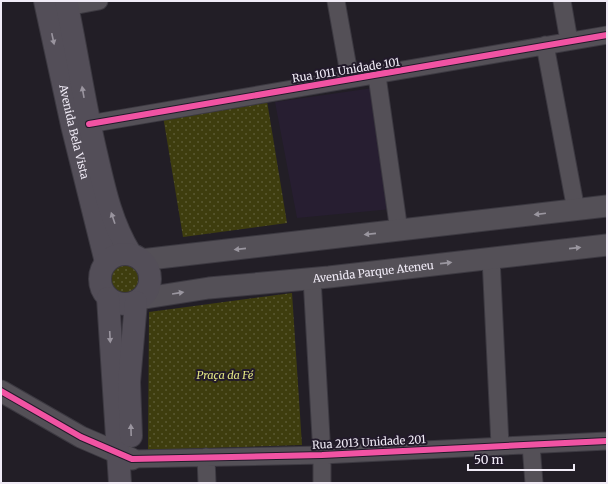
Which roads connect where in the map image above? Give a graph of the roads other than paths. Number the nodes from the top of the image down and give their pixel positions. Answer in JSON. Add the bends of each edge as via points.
{"nodes":[{"id":1,"x":45,"y":1,"type":"edge"},
{"id":2,"x":99,"y":1,"type":"edge"},
{"id":3,"x":336,"y":1,"type":"edge"},
{"id":4,"x":562,"y":1,"type":"edge"},
{"id":5,"x":67,"y":4,"type":"edge"},
{"id":6,"x":607,"y":35,"type":"edge"},
{"id":7,"x":569,"y":41,"type":"junction"},
{"id":8,"x":545,"y":45,"type":"junction"},
{"id":9,"x":377,"y":76,"type":"junction"},
{"id":10,"x":350,"y":79,"type":"junction"},
{"id":11,"x":89,"y":124,"type":"junction"},
{"id":12,"x":607,"y":206,"type":"edge"},
{"id":13,"x":576,"y":210,"type":"junction"},
{"id":14,"x":399,"y":231,"type":"junction"},
{"id":15,"x":607,"y":245,"type":"edge"},
{"id":16,"x":136,"y":257,"type":"junction"},
{"id":17,"x":491,"y":258,"type":"junction"},
{"id":18,"x":106,"y":262,"type":"junction"},
{"id":19,"x":312,"y":278,"type":"junction"},
{"id":20,"x":108,"y":298,"type":"junction"},
{"id":21,"x":137,"y":300,"type":"junction"},
{"id":22,"x":1,"y":391,"type":"edge"},
{"id":23,"x":607,"y":440,"type":"edge"},
{"id":24,"x":500,"y":445,"type":"junction"},
{"id":25,"x":532,"y":445,"type":"junction"},
{"id":26,"x":322,"y":455,"type":"junction"},
{"id":27,"x":125,"y":456,"type":"junction"},
{"id":28,"x":206,"y":457,"type":"junction"},
{"id":29,"x":120,"y":483,"type":"edge"},
{"id":30,"x":134,"y":483,"type":"edge"},
{"id":31,"x":207,"y":483,"type":"edge"},
{"id":32,"x":322,"y":483,"type":"edge"},
{"id":33,"x":534,"y":483,"type":"edge"}],
"edges":[{"from":1,"to":18,"type":"main road","name":"Avenida Bela Vista","one_way":true},
{"from":2,"to":5,"type":"street"},
{"from":3,"to":10,"type":"street"},
{"from":4,"to":7,"type":"street"},
{"from":11,"to":5,"type":"main road","name":"Avenida Bela Vista","one_way":true},
{"from":6,"to":7,"type":"street","name":"Rua 1011 Unidade 101"},
{"from":7,"to":8,"type":"street","name":"Rua 1011 Unidade 101"},
{"from":8,"to":9,"type":"street","name":"Rua 1011 Unidade 101"},
{"from":8,"to":13,"type":"street"},
{"from":9,"to":10,"type":"street","name":"Rua 1011 Unidade 101"},
{"from":9,"to":14,"type":"street","name":"Rua 1011 Unidade 101"},
{"from":10,"to":11,"type":"street","name":"Rua 1011 Unidade 101"},
{"from":16,"to":11,"type":"main road","name":"Avenida Bela Vista","one_way":true,"via":[[113,221]]},
{"from":12,"to":13,"type":"street"},
{"from":13,"to":14,"type":"street","one_way":true},
{"from":14,"to":16,"type":"street","one_way":true},
{"from":17,"to":15,"type":"street","name":"Avenida Parque Ateneu","one_way":true},
{"from":16,"to":18,"type":"main road","via":[[116,255]]},
{"from":16,"to":21,"type":"main road","via":[[148,271],[150,283]]},
{"from":19,"to":17,"type":"street","name":"Avenida Parque Ateneu","one_way":true},
{"from":17,"to":24,"type":"street"},
{"from":18,"to":20,"type":"main road","via":[[102,269],[100,284]]},
{"from":21,"to":19,"type":"street","name":"Avenida Parque Ateneu","one_way":true,"via":[[209,288]]},
{"from":19,"to":26,"type":"street","name":"Rua 2013 Unidade 201"},
{"from":20,"to":21,"type":"main road","via":[[121,304]]},
{"from":20,"to":27,"type":"main road","one_way":true},
{"from":27,"to":21,"type":"main road","one_way":true},
{"from":22,"to":27,"type":"street","via":[[81,437]]},
{"from":23,"to":25,"type":"street","name":"Rua 2013 Unidade 201"},
{"from":24,"to":25,"type":"street","name":"Rua 2013 Unidade 201"},
{"from":24,"to":26,"type":"street","name":"Rua 2013 Unidade 201"},
{"from":25,"to":33,"type":"street"},
{"from":26,"to":28,"type":"street","name":"Rua 2013 Unidade 201"},
{"from":26,"to":32,"type":"street"},
{"from":27,"to":28,"type":"street","name":"Rua 2013 Unidade 201"},
{"from":27,"to":29,"type":"main road"},
{"from":27,"to":30,"type":"main road"},
{"from":28,"to":31,"type":"street"}]}
